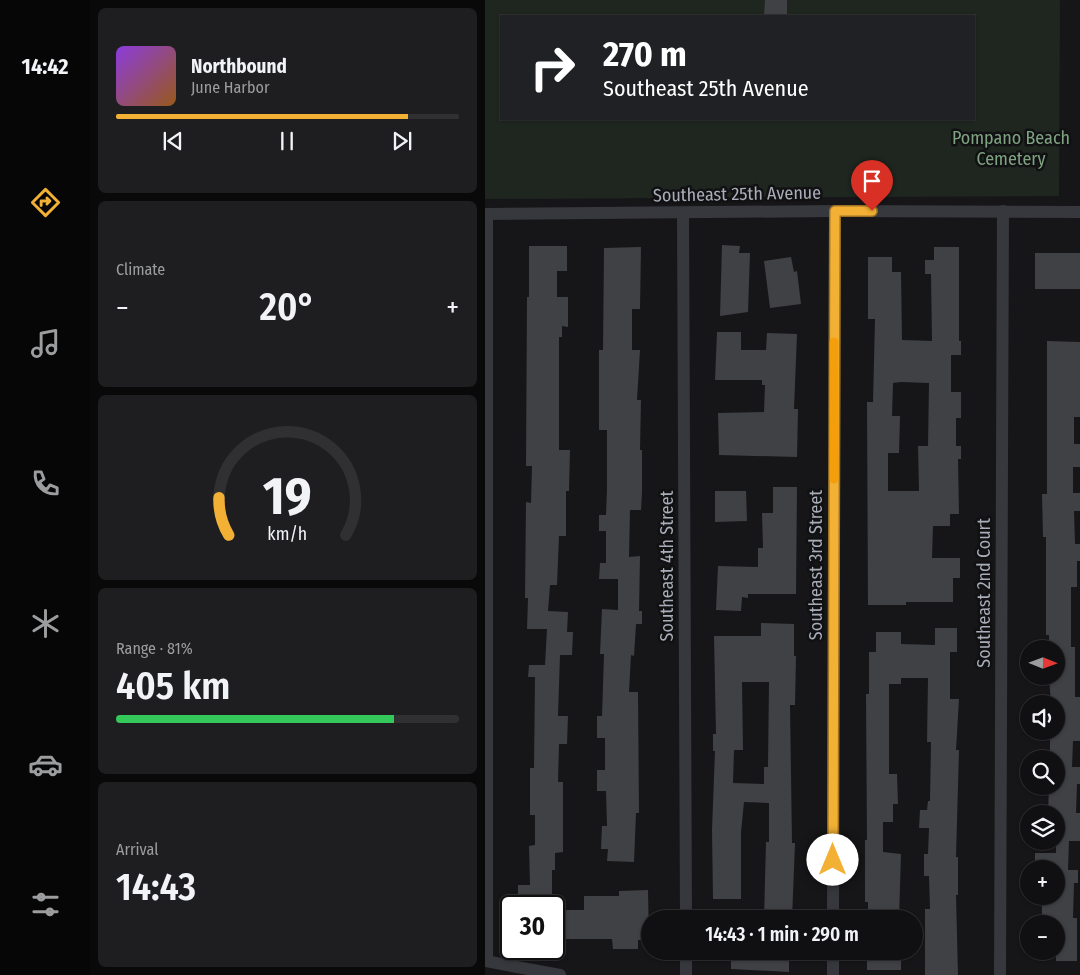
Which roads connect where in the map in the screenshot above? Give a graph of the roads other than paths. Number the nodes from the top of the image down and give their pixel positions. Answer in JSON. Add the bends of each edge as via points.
{"nodes":[{"id":1,"x":835,"y":211,"type":"junction"},
{"id":2,"x":1003,"y":211,"type":"junction"},
{"id":3,"x":683,"y":212,"type":"junction"},
{"id":4,"x":1080,"y":212,"type":"edge"},
{"id":5,"x":486,"y":214,"type":"edge"},
{"id":6,"x":686,"y":910,"type":"edge"},
{"id":7,"x":833,"y":910,"type":"edge"},
{"id":8,"x":686,"y":960,"type":"edge"},
{"id":9,"x":833,"y":960,"type":"edge"},
{"id":10,"x":486,"y":961,"type":"edge"},
{"id":11,"x":560,"y":975,"type":"edge"},
{"id":12,"x":686,"y":975,"type":"edge"},
{"id":13,"x":833,"y":975,"type":"edge"},
{"id":14,"x":1000,"y":975,"type":"edge"}],
"edges":[{"from":1,"to":2,"type":"street","name":"Southeast 25th Avenue"},
{"from":1,"to":3,"type":"street","name":"Southeast 25th Avenue"},
{"from":1,"to":7,"type":"street","name":"Southeast 3rd Street"},
{"from":2,"to":4,"type":"street","name":"Southeast 25th Avenue"},
{"from":2,"to":14,"type":"street","name":"Southeast 2nd Court"},
{"from":3,"to":5,"type":"street","name":"Southeast 25th Avenue"},
{"from":3,"to":6,"type":"street","name":"Southeast 4th Street"},
{"from":5,"to":10,"type":"street"},
{"from":8,"to":12,"type":"street"},
{"from":9,"to":13,"type":"street"},
{"from":10,"to":11,"type":"street"}]}
